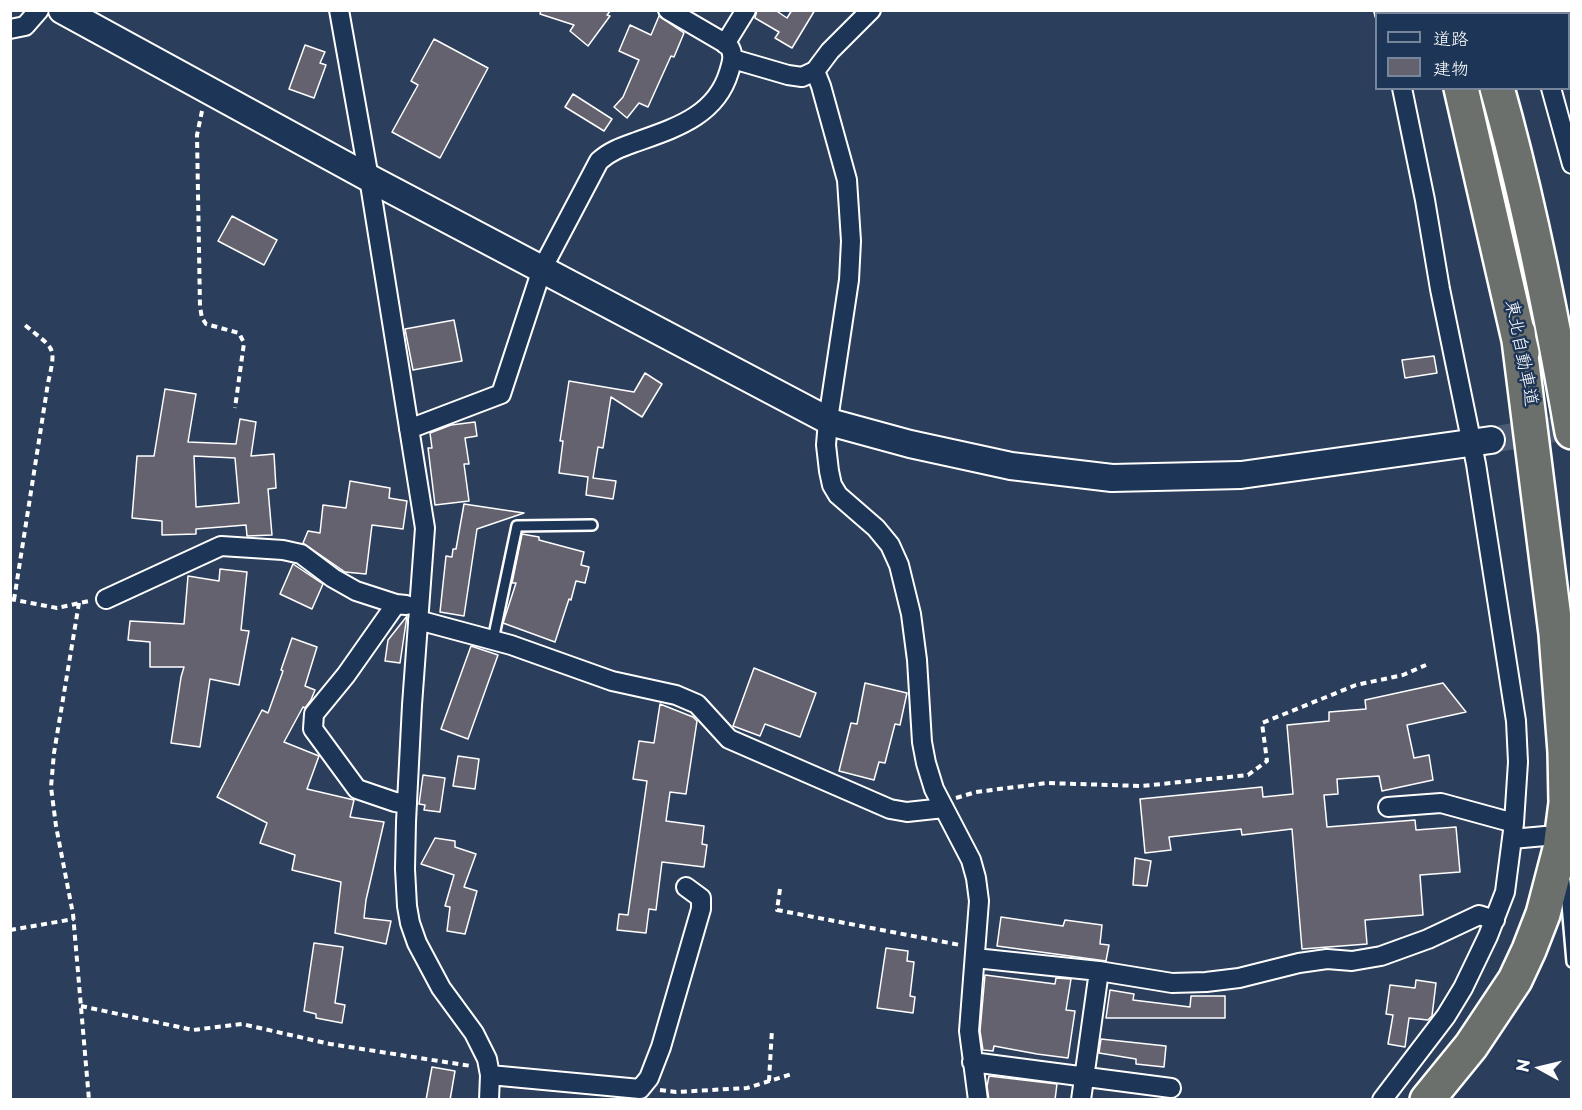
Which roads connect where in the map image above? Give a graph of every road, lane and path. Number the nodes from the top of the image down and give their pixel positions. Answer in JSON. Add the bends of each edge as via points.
{"nodes":[{"id":1,"x":39,"y":10,"type":"edge"},
{"id":2,"x":62,"y":10,"type":"edge"},
{"id":3,"x":339,"y":10,"type":"edge"},
{"id":4,"x":668,"y":10,"type":"edge"},
{"id":5,"x":746,"y":10,"type":"edge"},
{"id":6,"x":871,"y":10,"type":"edge"},
{"id":7,"x":10,"y":29,"type":"edge"},
{"id":8,"x":729,"y":51,"type":"junction"},
{"id":9,"x":815,"y":70,"type":"junction"},
{"id":10,"x":207,"y":90,"type":"junction"},
{"id":11,"x":1402,"y":90,"type":"edge"},
{"id":12,"x":1461,"y":90,"type":"edge"},
{"id":13,"x":1498,"y":90,"type":"edge"},
{"id":14,"x":1552,"y":90,"type":"edge"},
{"id":15,"x":1572,"y":164,"type":"edge"},
{"id":16,"x":369,"y":178,"type":"junction"},
{"id":17,"x":542,"y":269,"type":"junction"},
{"id":18,"x":25,"y":325,"type":"dead end"},
{"id":19,"x":1518,"y":332,"type":"junction"},
{"id":20,"x":235,"y":408,"type":"dead end"},
{"id":21,"x":828,"y":420,"type":"junction"},
{"id":22,"x":409,"y":429,"type":"junction"},
{"id":23,"x":1572,"y":432,"type":"edge"},
{"id":24,"x":1481,"y":442,"type":"junction"},
{"id":25,"x":592,"y":525,"type":"dead end"},
{"id":26,"x":105,"y":599,"type":"joint"},
{"id":27,"x":12,"y":600,"type":"edge"},
{"id":28,"x":80,"y":603,"type":"junction"},
{"id":29,"x":396,"y":604,"type":"junction"},
{"id":30,"x":419,"y":613,"type":"junction"},
{"id":31,"x":1572,"y":619,"type":"edge"},
{"id":32,"x":493,"y":640,"type":"junction"},
{"id":33,"x":1426,"y":665,"type":"dead end"},
{"id":34,"x":407,"y":804,"type":"junction"},
{"id":35,"x":943,"y":805,"type":"junction"},
{"id":36,"x":1388,"y":807,"type":"dead end"},
{"id":37,"x":1513,"y":831,"type":"junction"},
{"id":38,"x":1553,"y":843,"type":"junction"},
{"id":39,"x":686,"y":887,"type":"dead end"},
{"id":40,"x":780,"y":889,"type":"dead end"},
{"id":41,"x":74,"y":920,"type":"junction"},
{"id":42,"x":1494,"y":920,"type":"junction"},
{"id":43,"x":10,"y":930,"type":"edge"},
{"id":44,"x":975,"y":953,"type":"junction"},
{"id":45,"x":1572,"y":962,"type":"edge"},
{"id":46,"x":1099,"y":971,"type":"junction"},
{"id":47,"x":81,"y":1006,"type":"junction"},
{"id":48,"x":772,"y":1029,"type":"dead end"},
{"id":49,"x":972,"y":1062,"type":"junction"},
{"id":50,"x":490,"y":1072,"type":"junction"},
{"id":51,"x":792,"y":1074,"type":"dead end"},
{"id":52,"x":1085,"y":1076,"type":"junction"},
{"id":53,"x":769,"y":1081,"type":"junction"},
{"id":54,"x":1171,"y":1088,"type":"dead end"},
{"id":55,"x":640,"y":1089,"type":"junction"},
{"id":56,"x":89,"y":1100,"type":"edge"},
{"id":57,"x":489,"y":1100,"type":"edge"},
{"id":58,"x":978,"y":1100,"type":"edge"},
{"id":59,"x":1082,"y":1100,"type":"edge"},
{"id":60,"x":1382,"y":1100,"type":"edge"},
{"id":61,"x":1427,"y":1100,"type":"edge"}],
"edges":[{"from":1,"to":7,"type":"street","via":[[25,26]]},
{"from":2,"to":10,"type":"street"},
{"from":3,"to":16,"type":"street"},
{"from":4,"to":8,"type":"street"},
{"from":5,"to":8,"type":"street"},
{"from":6,"to":9,"type":"street"},
{"from":8,"to":9,"type":"street","via":[[788,75],[802,77]]},
{"from":8,"to":17,"type":"street","via":[[728,78],[703,113],[608,153],[599,161]]},
{"from":9,"to":21,"type":"street","via":[[847,180],[851,241]]},
{"from":10,"to":16,"type":"street"},
{"from":10,"to":20,"type":"path","via":[[196,135],[200,307],[206,324],[239,333],[244,343]]},
{"from":11,"to":24,"type":"street","via":[[1440,289]]},
{"from":12,"to":19,"type":"highway","name":"東北自動車道"},
{"from":13,"to":23,"type":"highway","name":"東北自動車道","via":[[1554,326]]},
{"from":14,"to":15,"type":"street"},
{"from":16,"to":17,"type":"street"},
{"from":16,"to":22,"type":"street"},
{"from":17,"to":21,"type":"street"},
{"from":17,"to":22,"type":"street","via":[[501,394]]},
{"from":18,"to":27,"type":"path","via":[[51,347],[54,356]]},
{"from":19,"to":31,"type":"highway","name":"東北自動車道"},
{"from":19,"to":38,"type":"highway","via":[[1556,634],[1565,752],[1566,803]]},
{"from":21,"to":24,"type":"street","via":[[910,444],[1011,466],[1112,478],[1241,475]]},
{"from":21,"to":35,"type":"street","via":[[826,445],[832,485],[890,545],[905,585],[917,660],[922,742],[934,789]]},
{"from":22,"to":30,"type":"street","via":[[425,528]]},
{"from":24,"to":37,"type":"street","via":[[1516,721],[1518,762]]},
{"from":25,"to":32,"type":"lane","via":[[517,526]]},
{"from":26,"to":28,"type":"path"},
{"from":26,"to":29,"type":"street","via":[[221,546],[301,554],[348,587]]},
{"from":27,"to":28,"type":"path","via":[[57,608]]},
{"from":28,"to":41,"type":"path","via":[[51,787]]},
{"from":29,"to":30,"type":"street"},
{"from":29,"to":34,"type":"street","via":[[314,714],[313,729],[357,789]]},
{"from":30,"to":32,"type":"street"},
{"from":30,"to":34,"type":"street"},
{"from":32,"to":35,"type":"street","via":[[612,681],[676,695],[697,704],[729,739],[890,809],[907,812]]},
{"from":33,"to":35,"type":"path","via":[[1403,675],[1356,685],[1262,723],[1267,762],[1248,775],[1142,786],[1047,783],[976,792]]},
{"from":34,"to":50,"type":"street","via":[[405,869],[410,923],[441,988],[474,1033]]},
{"from":35,"to":44,"type":"street","via":[[976,878],[980,901]]},
{"from":36,"to":37,"type":"street","via":[[1441,803]]},
{"from":37,"to":38,"type":"street"},
{"from":37,"to":42,"type":"street","via":[[1504,892]]},
{"from":38,"to":45,"type":"lane","via":[[1567,895]]},
{"from":38,"to":61,"type":"highway","via":[[1543,914],[1515,980],[1471,1046]]},
{"from":39,"to":55,"type":"street","via":[[701,898],[701,909],[661,1047],[649,1078]]},
{"from":40,"to":44,"type":"path","via":[[777,910]]},
{"from":41,"to":43,"type":"path"},
{"from":41,"to":47,"type":"path"},
{"from":42,"to":46,"type":"street","via":[[1479,915],[1381,956],[1299,963],[1239,978],[1172,983]]},
{"from":42,"to":60,"type":"street","via":[[1446,1016]]},
{"from":44,"to":46,"type":"street"},
{"from":44,"to":49,"type":"street","via":[[969,1021]]},
{"from":46,"to":52,"type":"street"},
{"from":47,"to":50,"type":"path","via":[[193,1030],[242,1024]]},
{"from":47,"to":56,"type":"path"},
{"from":48,"to":53,"type":"path"},
{"from":49,"to":52,"type":"street"},
{"from":49,"to":58,"type":"street"},
{"from":50,"to":55,"type":"street"},
{"from":50,"to":57,"type":"street"},
{"from":51,"to":53,"type":"path"},
{"from":52,"to":54,"type":"street"},
{"from":52,"to":59,"type":"street"},
{"from":53,"to":55,"type":"path","via":[[747,1088]]}]}
